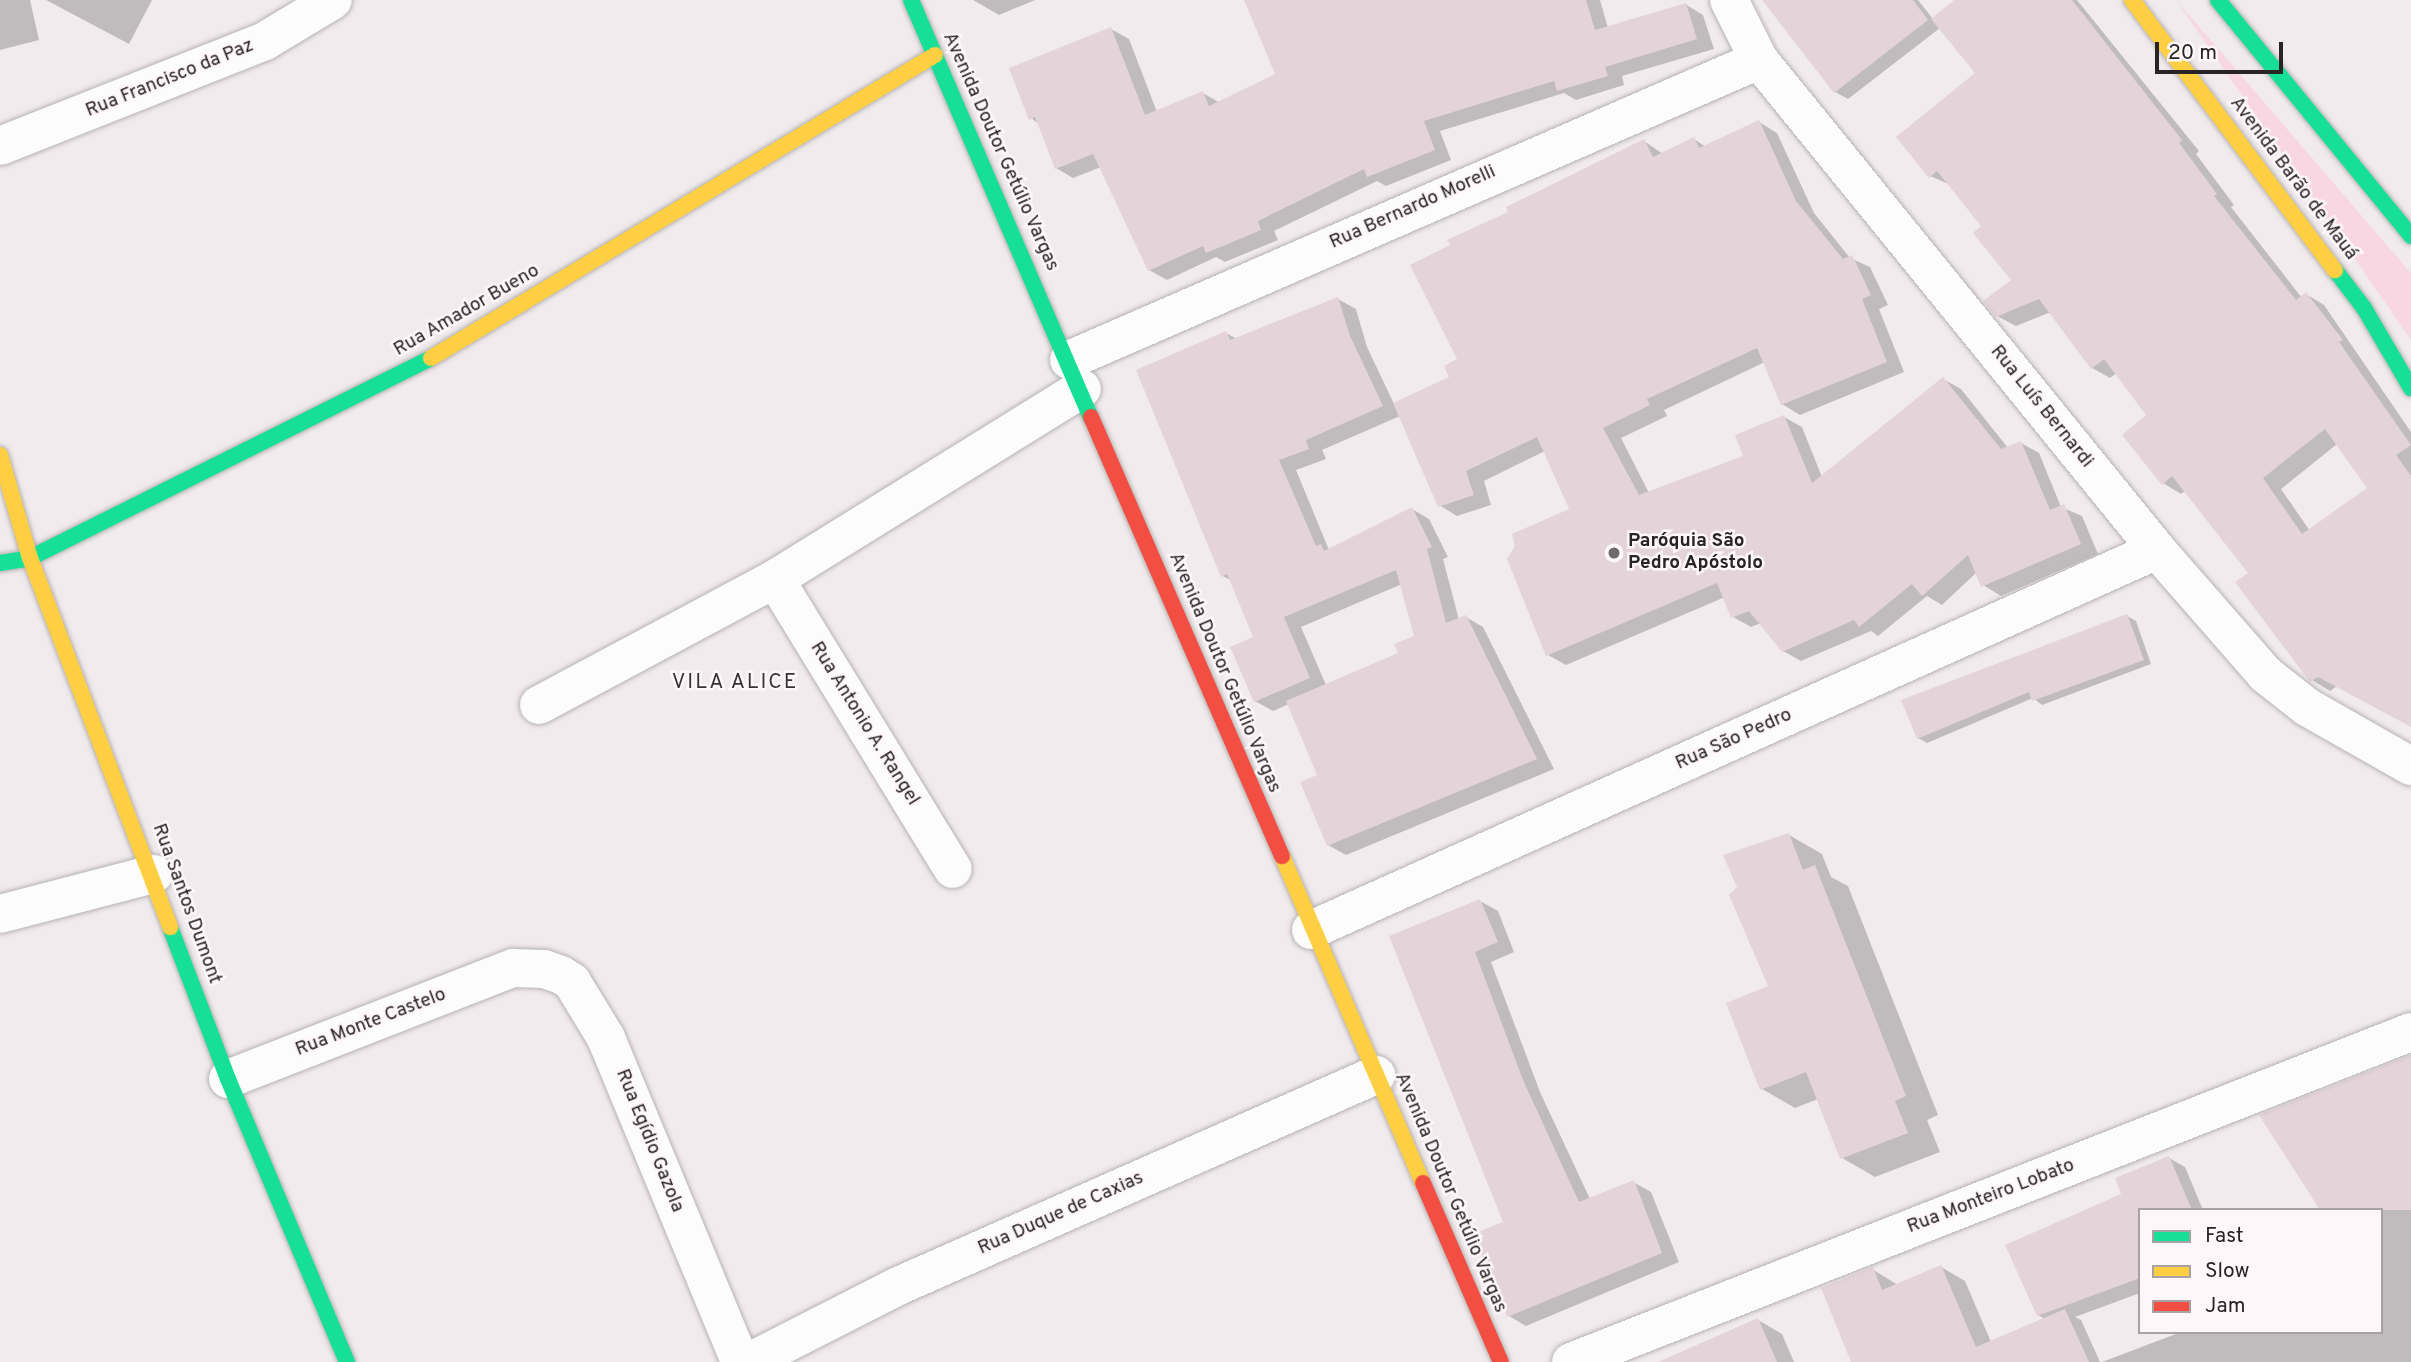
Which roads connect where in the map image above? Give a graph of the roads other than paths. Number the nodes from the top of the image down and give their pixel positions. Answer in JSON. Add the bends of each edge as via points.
{"nodes":[{"id":1,"x":274,"y":0,"type":"edge"},
{"id":2,"x":334,"y":0,"type":"edge"},
{"id":3,"x":911,"y":0,"type":"edge"},
{"id":4,"x":1729,"y":0,"type":"edge"},
{"id":5,"x":2133,"y":0,"type":"edge"},
{"id":6,"x":2218,"y":0,"type":"edge"},
{"id":7,"x":265,"y":41,"type":"junction"},
{"id":8,"x":935,"y":55,"type":"junction"},
{"id":9,"x":1759,"y":60,"type":"junction"},
{"id":10,"x":0,"y":146,"type":"edge"},
{"id":11,"x":2411,"y":236,"type":"edge"},
{"id":12,"x":1075,"y":375,"type":"junction"},
{"id":13,"x":2411,"y":388,"type":"edge"},
{"id":14,"x":0,"y":455,"type":"edge"},
{"id":15,"x":2157,"y":550,"type":"junction"},
{"id":16,"x":30,"y":558,"type":"junction"},
{"id":17,"x":0,"y":563,"type":"edge"},
{"id":18,"x":775,"y":579,"type":"junction"},
{"id":19,"x":539,"y":705,"type":"dead end"},
{"id":20,"x":2409,"y":764,"type":"edge"},
{"id":21,"x":953,"y":869,"type":"dead end"},
{"id":22,"x":154,"y":874,"type":"junction"},
{"id":23,"x":0,"y":914,"type":"edge"},
{"id":24,"x":1311,"y":930,"type":"junction"},
{"id":25,"x":513,"y":968,"type":"joint"},
{"id":26,"x":2411,"y":1032,"type":"edge"},
{"id":27,"x":1377,"y":1075,"type":"junction"},
{"id":28,"x":228,"y":1079,"type":"junction"},
{"id":29,"x":347,"y":1362,"type":"edge"},
{"id":30,"x":740,"y":1362,"type":"edge"},
{"id":31,"x":749,"y":1362,"type":"edge"},
{"id":32,"x":1501,"y":1362,"type":"edge"},
{"id":33,"x":1571,"y":1362,"type":"edge"}],
"edges":[{"from":1,"to":7,"type":"street"},
{"from":2,"to":7,"type":"street","name":"Rua Francisco da Paz"},
{"from":3,"to":8,"type":"street","name":"Avenida Doutor Getúlio Vargas"},
{"from":4,"to":9,"type":"street","name":"Rua Luís Bernardi"},
{"from":5,"to":13,"type":"street","name":"Avenida Barão de Mauá","via":[[2364,308]]},
{"from":6,"to":11,"type":"street"},
{"from":7,"to":10,"type":"street","name":"Rua Francisco da Paz"},
{"from":8,"to":12,"type":"street","name":"Avenida Doutor Getúlio Vargas"},
{"from":8,"to":16,"type":"street","name":"Rua Amador Bueno","via":[[464,341]]},
{"from":9,"to":12,"type":"street","name":"Rua Bernardo Morelli"},
{"from":9,"to":15,"type":"street","name":"Rua Luís Bernardi"},
{"from":12,"to":18,"type":"street","name":"Rua Bernardo Morelli"},
{"from":12,"to":24,"type":"street","name":"Avenida Doutor Getúlio Vargas"},
{"from":14,"to":16,"type":"street","name":"Rua Santos Dumont"},
{"from":15,"to":20,"type":"street","name":"Rua Luís Bernardi","via":[[2265,674],[2308,707]]},
{"from":15,"to":24,"type":"street","name":"Rua São Pedro"},
{"from":16,"to":17,"type":"street","name":"Rua Amador Bueno"},
{"from":16,"to":22,"type":"street","name":"Rua Santos Dumont"},
{"from":18,"to":19,"type":"street","name":"Rua Bernardo Morelli"},
{"from":18,"to":21,"type":"street","name":"Rua Antonio A. Rangel"},
{"from":22,"to":23,"type":"street"},
{"from":22,"to":28,"type":"street","name":"Rua Santos Dumont"},
{"from":24,"to":27,"type":"street","name":"Avenida Doutor Getúlio Vargas"},
{"from":25,"to":28,"type":"street","name":"Rua Monte Castelo"},
{"from":25,"to":30,"type":"street","name":"Rua Egídio Gazola","via":[[544,968],[572,982],[606,1038]]},
{"from":26,"to":33,"type":"street","name":"Rua Monteiro Lobato"},
{"from":27,"to":31,"type":"street","name":"Rua Duque de Caxias","via":[[896,1287]]},
{"from":27,"to":32,"type":"street","name":"Avenida Doutor Getúlio Vargas"},
{"from":28,"to":29,"type":"street","name":"Rua Santos Dumont"}]}
